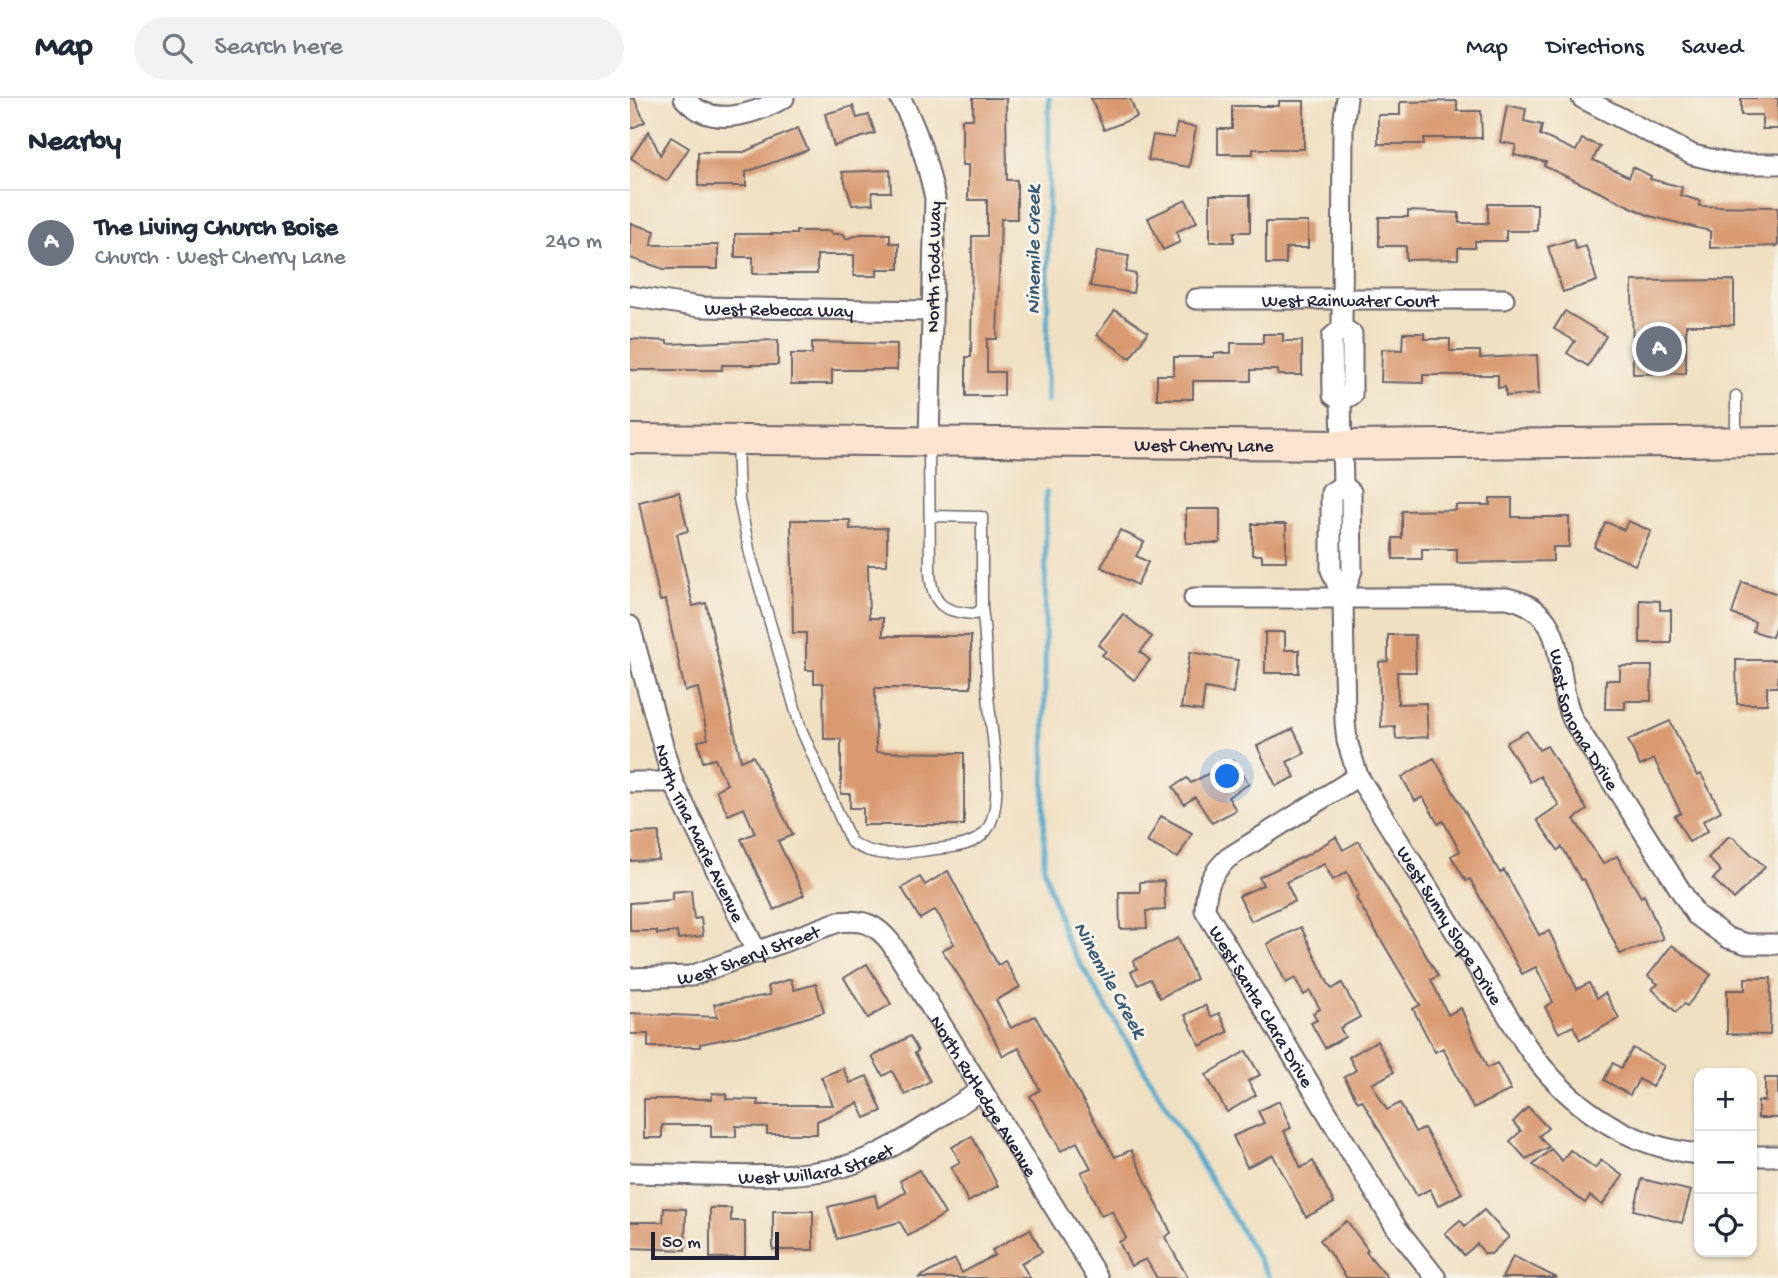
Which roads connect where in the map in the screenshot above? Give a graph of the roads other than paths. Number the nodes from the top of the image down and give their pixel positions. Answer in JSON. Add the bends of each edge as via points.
{"nodes":[{"id":1,"x":684,"y":98,"type":"edge"},
{"id":2,"x":784,"y":98,"type":"edge"},
{"id":3,"x":900,"y":98,"type":"edge"},
{"id":4,"x":1347,"y":98,"type":"edge"},
{"id":5,"x":1582,"y":98,"type":"edge"},
{"id":6,"x":1778,"y":164,"type":"edge"},
{"id":7,"x":630,"y":296,"type":"edge"},
{"id":8,"x":1342,"y":298,"type":"junction"},
{"id":9,"x":1196,"y":299,"type":"dead end"},
{"id":10,"x":1504,"y":299,"type":"dead end"},
{"id":11,"x":931,"y":311,"type":"junction"},
{"id":12,"x":1736,"y":396,"type":"dead end"},
{"id":13,"x":630,"y":439,"type":"edge"},
{"id":14,"x":737,"y":440,"type":"junction"},
{"id":15,"x":1736,"y":441,"type":"junction"},
{"id":16,"x":1778,"y":441,"type":"edge"},
{"id":17,"x":929,"y":443,"type":"junction"},
{"id":18,"x":1342,"y":445,"type":"junction"},
{"id":19,"x":930,"y":516,"type":"junction"},
{"id":20,"x":1194,"y":598,"type":"dead end"},
{"id":21,"x":1343,"y":598,"type":"junction"},
{"id":22,"x":982,"y":609,"type":"junction"},
{"id":23,"x":630,"y":626,"type":"edge"},
{"id":24,"x":1358,"y":776,"type":"junction"},
{"id":25,"x":630,"y":782,"type":"edge"},
{"id":26,"x":673,"y":782,"type":"junction"},
{"id":27,"x":866,"y":922,"type":"joint"},
{"id":28,"x":1778,"y":944,"type":"edge"},
{"id":29,"x":757,"y":953,"type":"junction"},
{"id":30,"x":630,"y":978,"type":"edge"},
{"id":31,"x":982,"y":1090,"type":"junction"},
{"id":32,"x":1694,"y":1153,"type":"edge"},
{"id":33,"x":1757,"y":1156,"type":"edge"},
{"id":34,"x":1778,"y":1156,"type":"edge"},
{"id":35,"x":630,"y":1173,"type":"edge"},
{"id":36,"x":1095,"y":1277,"type":"edge"},
{"id":37,"x":1436,"y":1278,"type":"edge"}],
"edges":[{"from":1,"to":2,"type":"street","via":[[692,108],[717,118],[761,110]]},
{"from":3,"to":11,"type":"street","name":"North Todd Way","via":[[927,159],[935,198]]},
{"from":4,"to":8,"type":"street"},
{"from":5,"to":6,"type":"street","via":[[1693,155],[1732,164]]},
{"from":7,"to":11,"type":"street","name":"West Rebecca Way","via":[[700,307]]},
{"from":8,"to":9,"type":"street","name":"West Rainwater Court"},
{"from":8,"to":10,"type":"street","name":"West Rainwater Court"},
{"from":8,"to":18,"type":"street","name":"West Sunny Slope Drive","via":[[1342,328],[1352,334],[1352,395],[1341,401]]},
{"from":11,"to":17,"type":"street","name":"North Todd Way"},
{"from":12,"to":15,"type":"lane"},
{"from":13,"to":14,"type":"main road","name":"West Cherry Lane"},
{"from":14,"to":17,"type":"main road","name":"West Cherry Lane"},
{"from":14,"to":22,"type":"lane","via":[[739,499],[750,554],[801,729],[851,842],[867,853],[889,855],[975,842],[988,829],[995,805],[994,751]]},
{"from":15,"to":16,"type":"main road","name":"West Cherry Lane"},
{"from":15,"to":18,"type":"main road","name":"West Cherry Lane"},
{"from":17,"to":18,"type":"main road","name":"West Cherry Lane"},
{"from":17,"to":19,"type":"lane"},
{"from":18,"to":21,"type":"street","name":"West Sunny Slope Drive","via":[[1343,485],[1351,492],[1352,531],[1352,570]]},
{"from":19,"to":22,"type":"lane","via":[[931,592],[954,612],[975,614]]},
{"from":19,"to":22,"type":"lane","via":[[982,517]]},
{"from":20,"to":21,"type":"street","name":"West Sonoma Drive"},
{"from":21,"to":24,"type":"street","name":"West Sunny Slope Drive","via":[[1345,722]]},
{"from":21,"to":28,"type":"street","name":"West Sonoma Drive","via":[[1507,598],[1526,602],[1543,613],[1554,629],[1565,702],[1573,720],[1684,899],[1696,915],[1728,938],[1747,944]]},
{"from":23,"to":26,"type":"street","name":"North Tina Marie Avenue"},
{"from":24,"to":32,"type":"street","name":"West Sunny Slope Drive","via":[[1550,1077],[1614,1128],[1651,1144]]},
{"from":24,"to":37,"type":"street","name":"West Santa Clara Drive","via":[[1228,858],[1214,872],[1206,890],[1205,910],[1396,1227]]},
{"from":25,"to":26,"type":"street"},
{"from":26,"to":29,"type":"street","name":"North Tina Marie Avenue"},
{"from":27,"to":29,"type":"street","name":"West Sheryl Street","via":[[838,922]]},
{"from":27,"to":31,"type":"street","name":"North Rutledge Avenue","via":[[878,927],[891,943]]},
{"from":29,"to":30,"type":"street","name":"West Sheryl Street","via":[[691,976]]},
{"from":31,"to":35,"type":"street","name":"West Willard Street","via":[[893,1145],[838,1168],[793,1174]]},
{"from":31,"to":36,"type":"street","name":"North Rutledge Avenue"},
{"from":33,"to":34,"type":"street"}]}
